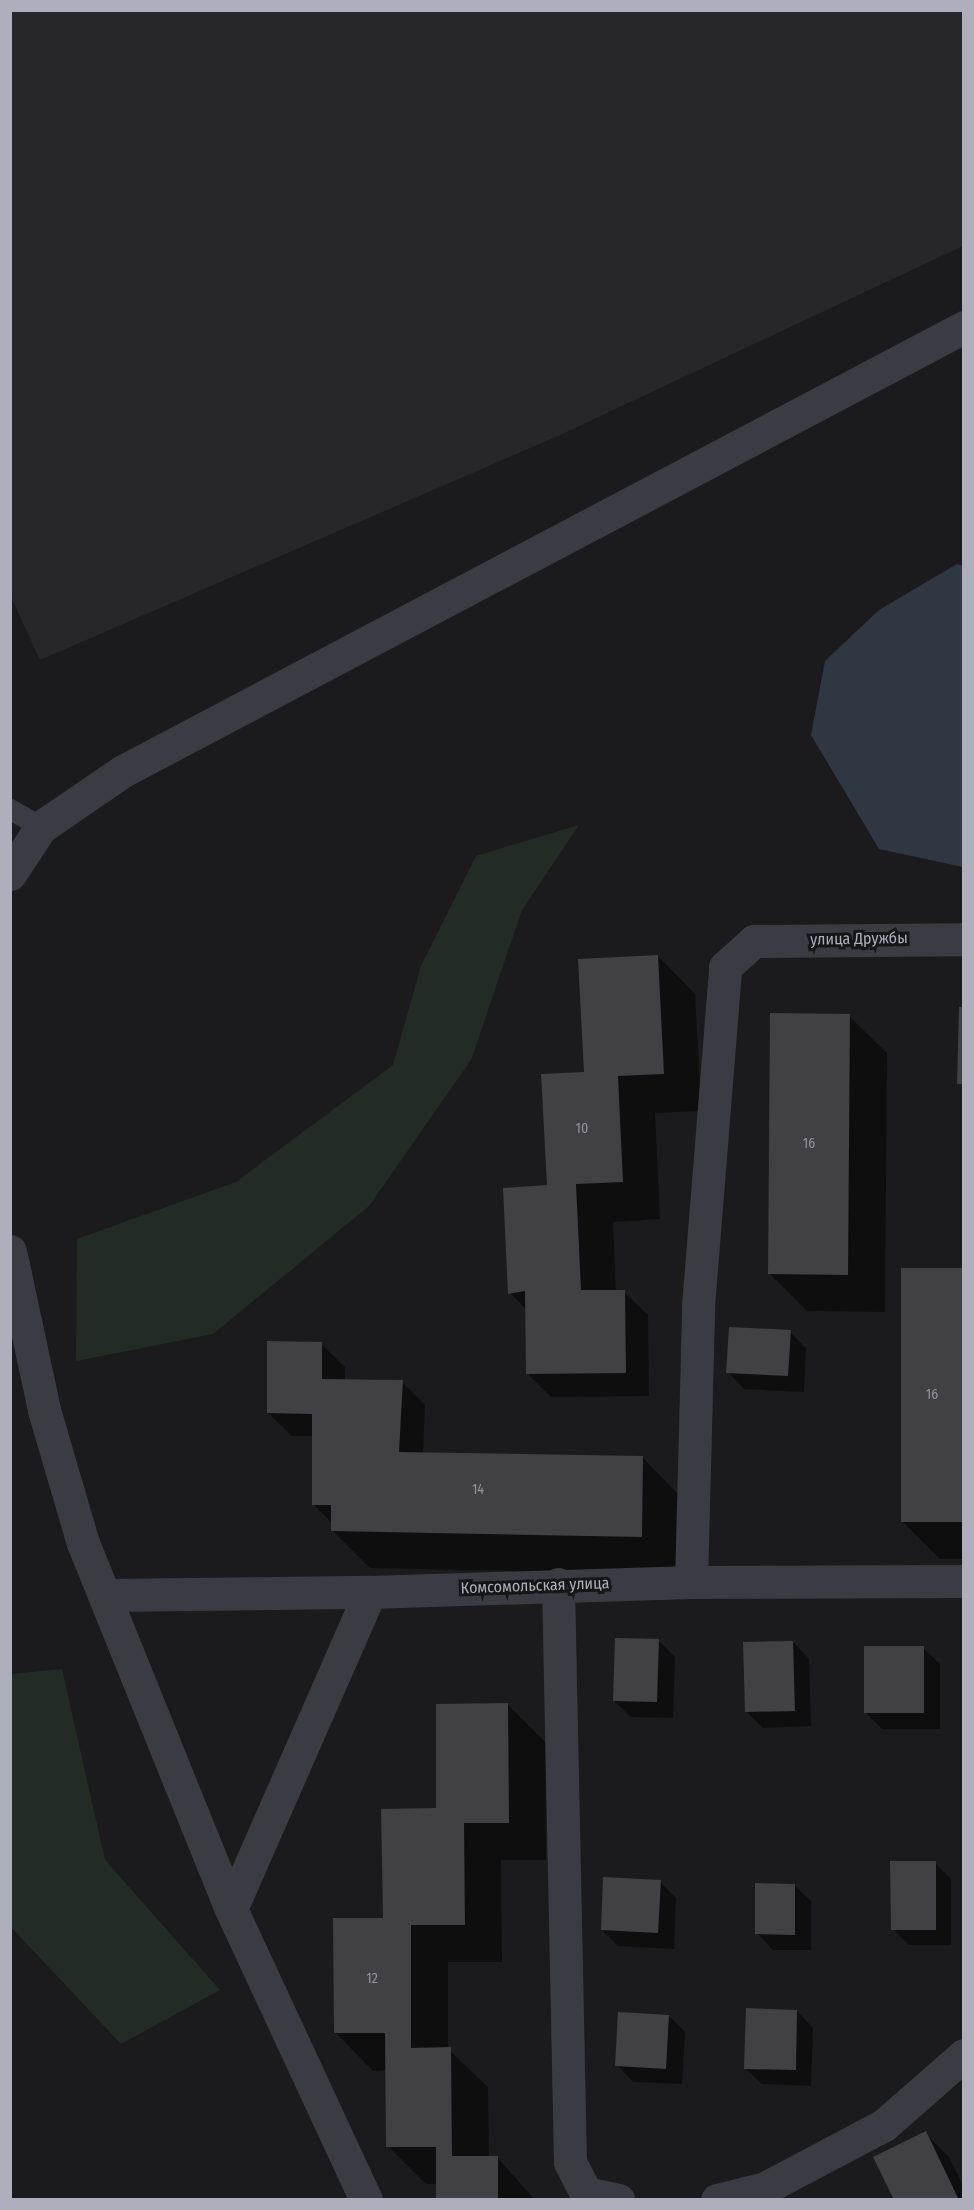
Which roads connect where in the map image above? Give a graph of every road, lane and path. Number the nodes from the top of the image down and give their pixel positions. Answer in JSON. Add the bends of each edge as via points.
{"nodes":[{"id":1,"x":963,"y":327,"type":"edge"},
{"id":2,"x":10,"y":809,"type":"edge"},
{"id":3,"x":41,"y":827,"type":"junction"},
{"id":4,"x":10,"y":874,"type":"edge"},
{"id":5,"x":963,"y":939,"type":"edge"},
{"id":6,"x":10,"y":1251,"type":"edge"},
{"id":7,"x":963,"y":1581,"type":"edge"},
{"id":8,"x":691,"y":1582,"type":"junction"},
{"id":9,"x":558,"y":1584,"type":"junction"},
{"id":10,"x":370,"y":1592,"type":"junction"},
{"id":11,"x":106,"y":1595,"type":"junction"},
{"id":12,"x":231,"y":1909,"type":"junction"},
{"id":13,"x":963,"y":2055,"type":"edge"},
{"id":14,"x":366,"y":2199,"type":"edge"},
{"id":15,"x":618,"y":2199,"type":"edge"},
{"id":16,"x":717,"y":2199,"type":"edge"}],
"edges":[{"from":1,"to":3,"type":"street","via":[[123,771]]},
{"from":2,"to":3,"type":"lane"},
{"from":3,"to":4,"type":"street"},
{"from":5,"to":8,"type":"street","name":"улица Дружбы","via":[[754,941],[725,967],[698,1306]]},
{"from":6,"to":11,"type":"street","via":[[44,1410],[83,1543]]},
{"from":7,"to":8,"type":"street","name":"Комсомольская улица"},
{"from":8,"to":9,"type":"street","name":"Комсомольская улица"},
{"from":9,"to":10,"type":"street","name":"Комсомольская улица"},
{"from":9,"to":15,"type":"street","via":[[570,2162],[586,2193]]},
{"from":10,"to":11,"type":"street","name":"Комсомольская улица"},
{"from":10,"to":12,"type":"street"},
{"from":11,"to":12,"type":"street"},
{"from":12,"to":14,"type":"street"},
{"from":13,"to":16,"type":"street","via":[[884,2126],[765,2188]]}]}
